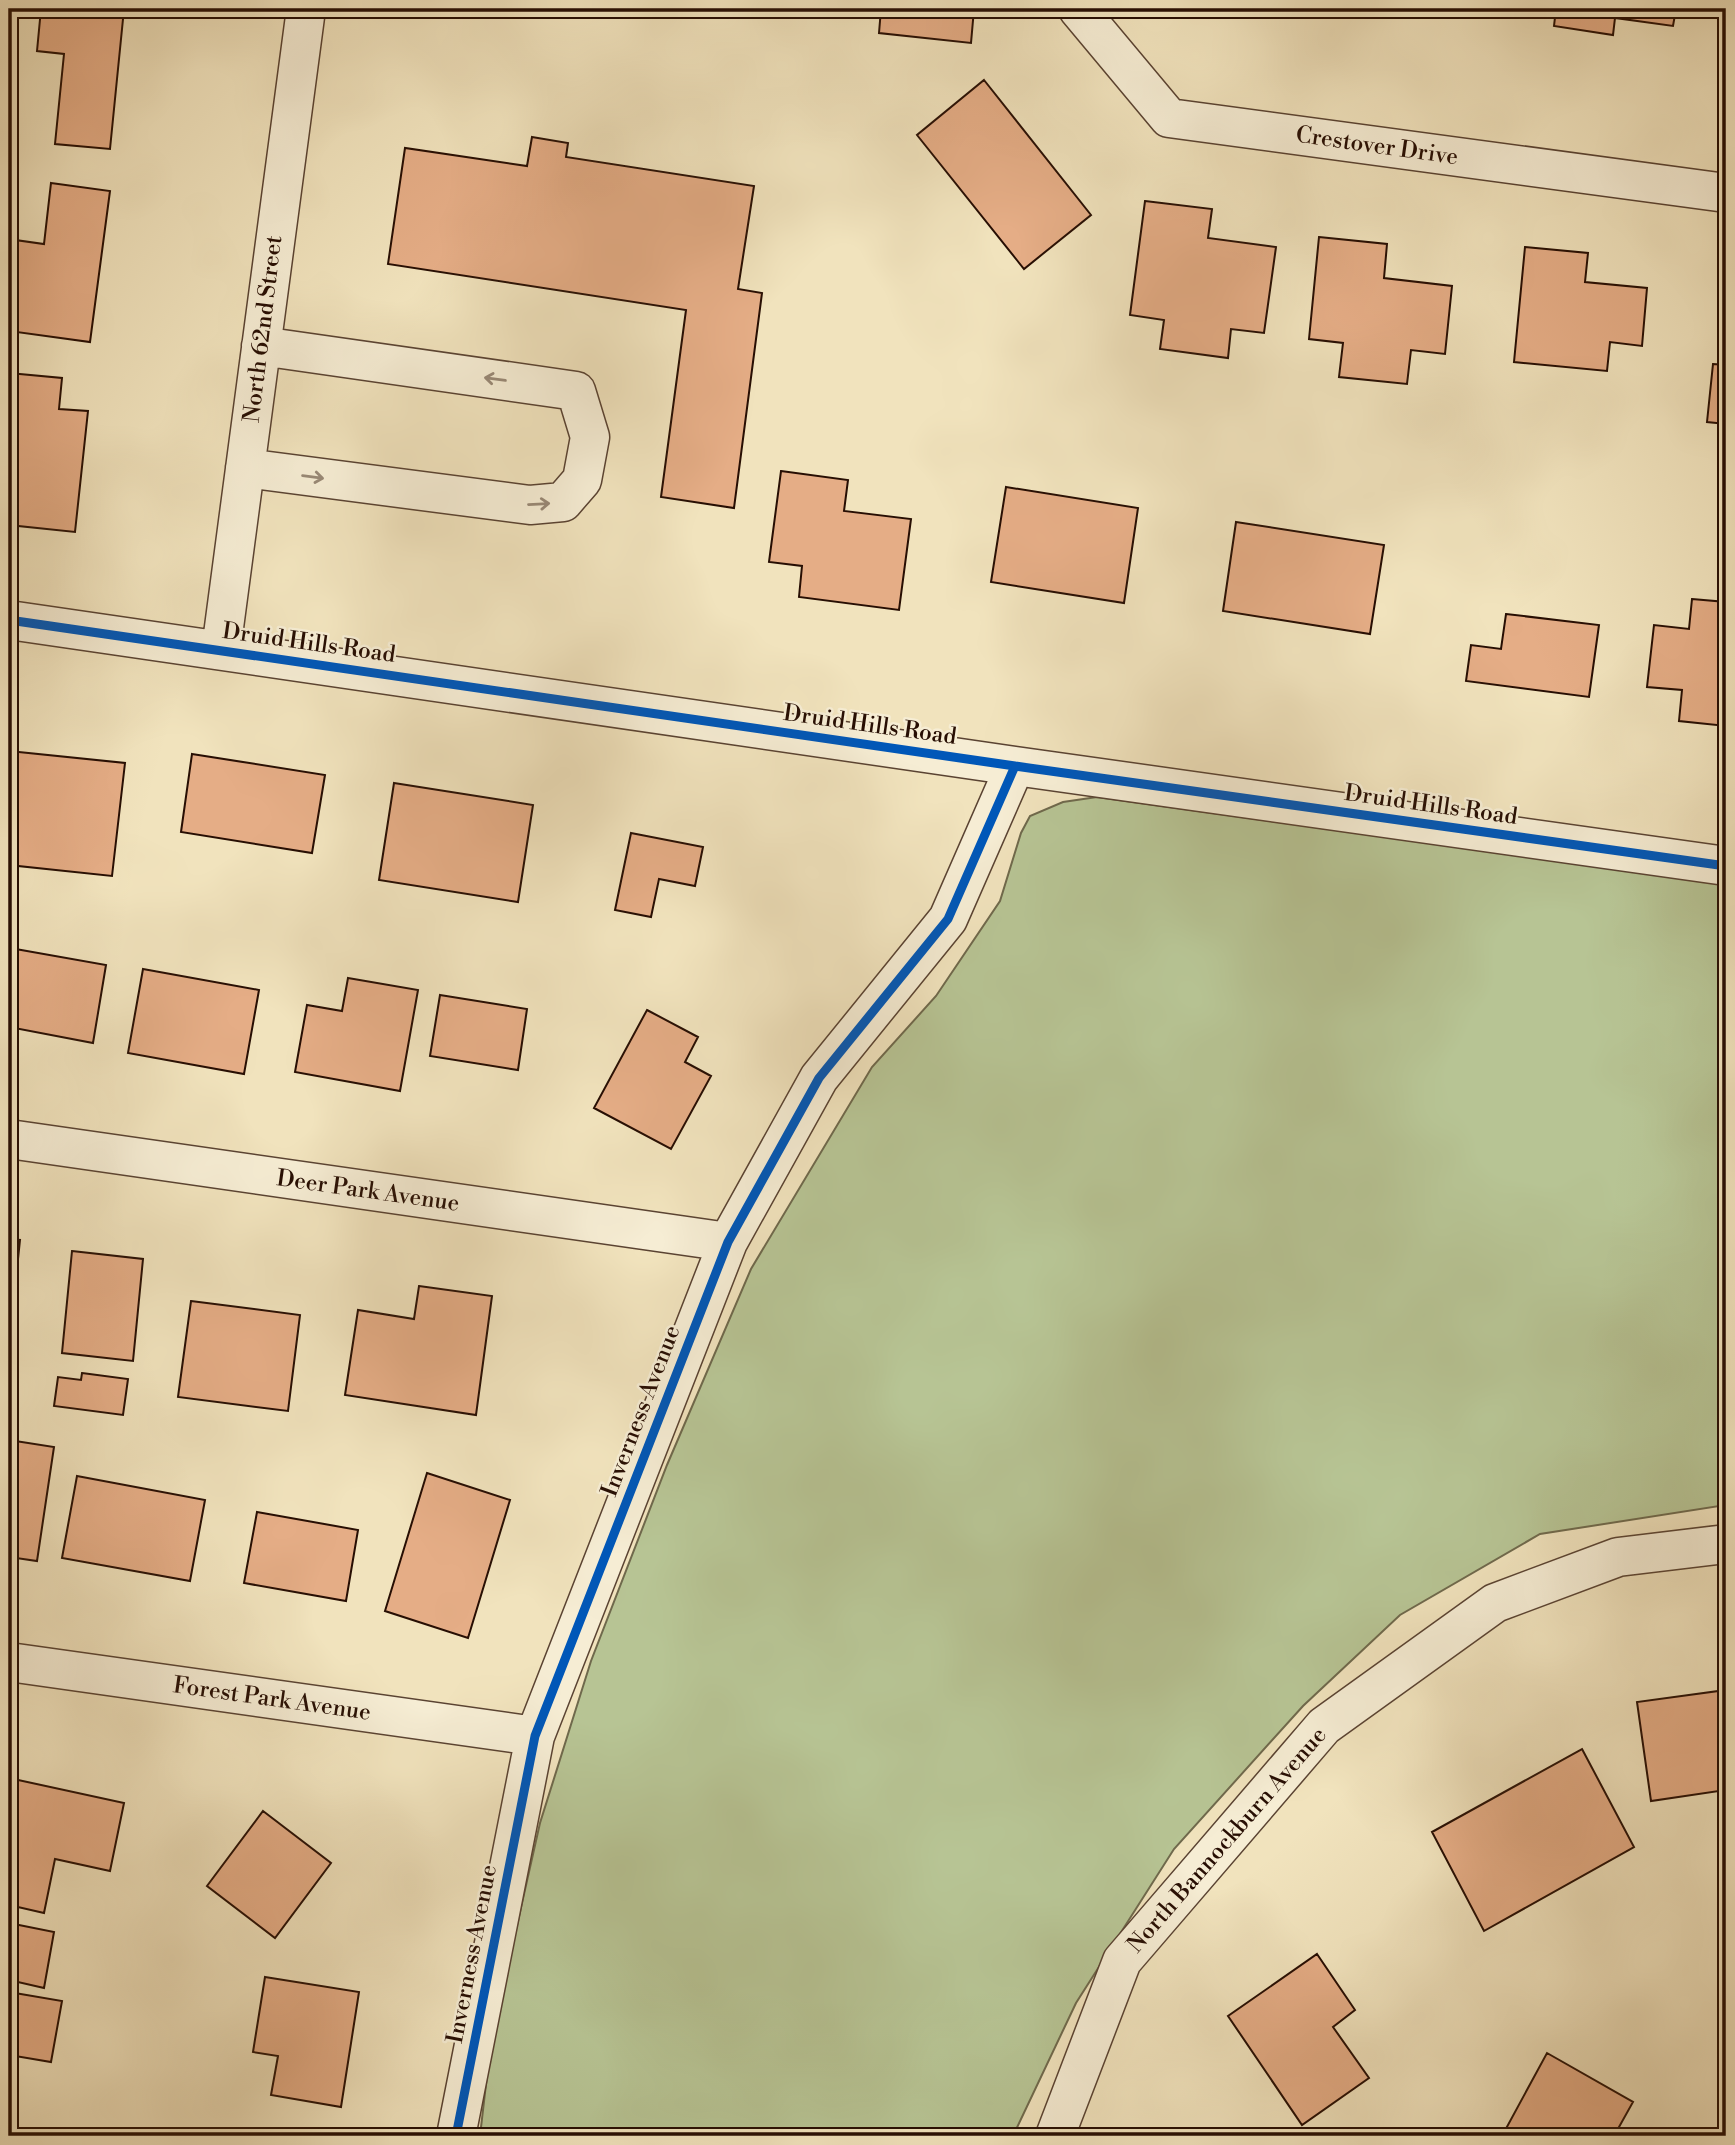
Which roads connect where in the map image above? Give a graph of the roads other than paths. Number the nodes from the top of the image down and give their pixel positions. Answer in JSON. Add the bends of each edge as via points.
{"nodes":[{"id":1,"x":306,"y":9,"type":"edge"},
{"id":2,"x":1078,"y":9,"type":"edge"},
{"id":3,"x":1726,"y":193,"type":"edge"},
{"id":4,"x":261,"y":346,"type":"junction"},
{"id":5,"x":245,"y":468,"type":"junction"},
{"id":6,"x":9,"y":620,"type":"edge"},
{"id":7,"x":221,"y":650,"type":"junction"},
{"id":8,"x":1015,"y":766,"type":"junction"},
{"id":9,"x":1726,"y":866,"type":"edge"},
{"id":10,"x":9,"y":1139,"type":"edge"},
{"id":11,"x":728,"y":1242,"type":"junction"},
{"id":12,"x":1726,"y":1545,"type":"edge"},
{"id":13,"x":9,"y":1662,"type":"edge"},
{"id":14,"x":535,"y":1736,"type":"junction"},
{"id":15,"x":456,"y":2136,"type":"edge"},
{"id":16,"x":1055,"y":2136,"type":"edge"}],
"edges":[{"from":1,"to":4,"type":"street","name":"North 62nd Street"},
{"from":2,"to":3,"type":"street","name":"Crestover Drive","via":[[1168,118]]},
{"from":4,"to":5,"type":"street","name":"North 62nd Street"},
{"from":5,"to":4,"type":"street","one_way":true,"via":[[530,505],[563,502],[582,480],[590,437],[576,391]]},
{"from":5,"to":7,"type":"street","name":"North 62nd Street"},
{"from":6,"to":7,"type":"street","name":"Druid Hills Road"},
{"from":7,"to":8,"type":"street","name":"Druid Hills Road"},
{"from":8,"to":9,"type":"street","name":"Druid Hills Road"},
{"from":8,"to":11,"type":"street","name":"Inverness Avenue","via":[[948,919],[819,1079]]},
{"from":10,"to":11,"type":"street","name":"Deer Park Avenue"},
{"from":11,"to":14,"type":"street","name":"Inverness Avenue"},
{"from":12,"to":16,"type":"street","name":"North Bannockburn Avenue","via":[[1618,1556],[1495,1603],[1324,1726],[1122,1961]]},
{"from":13,"to":14,"type":"street","name":"Forest Park Avenue"},
{"from":14,"to":15,"type":"street","name":"Inverness Avenue"}]}
